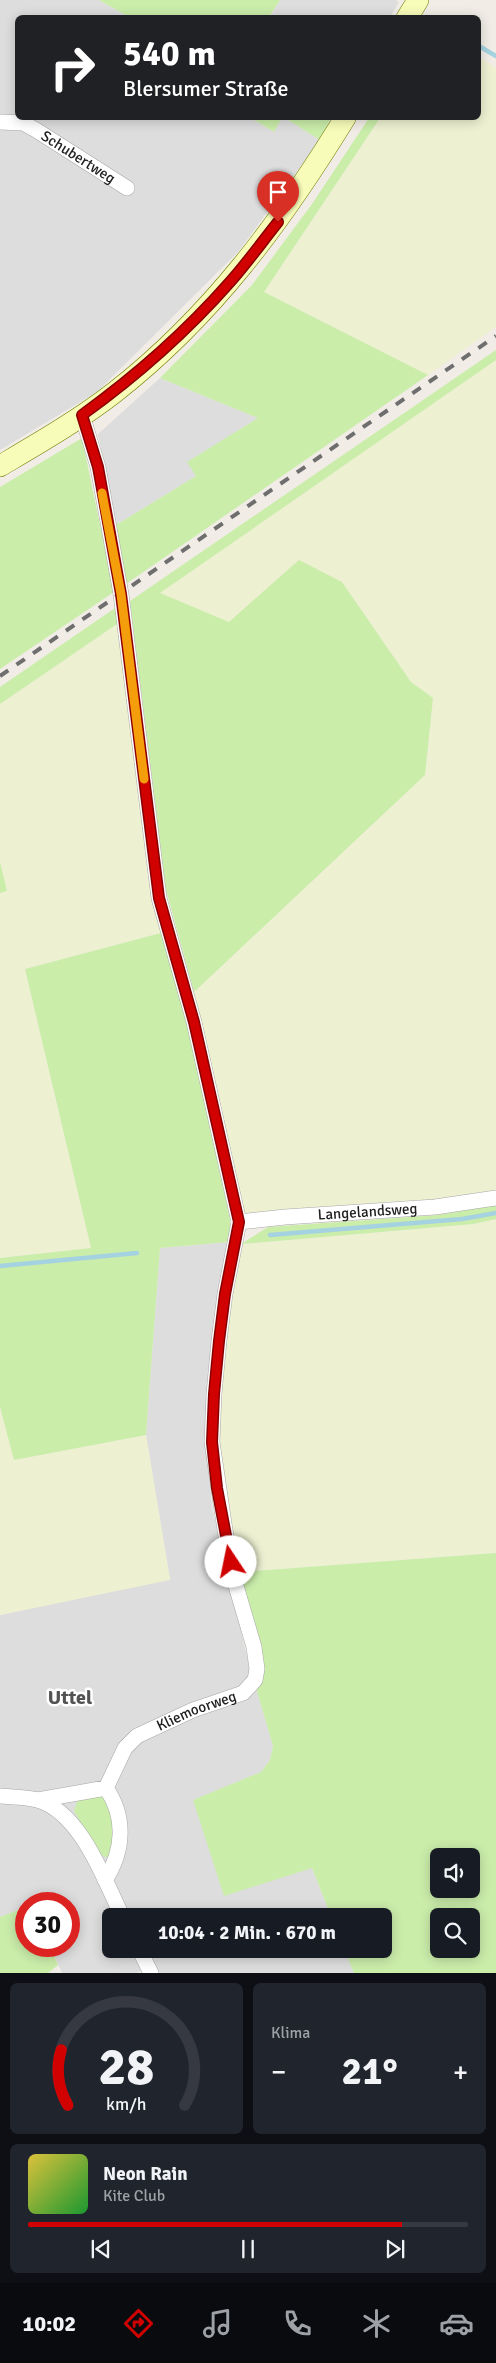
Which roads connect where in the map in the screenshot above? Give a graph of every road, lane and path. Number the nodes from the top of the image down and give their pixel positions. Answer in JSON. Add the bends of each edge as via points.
{"nodes":[{"id":1,"x":418,"y":0,"type":"edge"},
{"id":2,"x":409,"y":15,"type":"edge"},
{"id":3,"x":344,"y":120,"type":"edge"},
{"id":4,"x":0,"y":122,"type":"edge"},
{"id":5,"x":127,"y":188,"type":"dead end"},
{"id":6,"x":82,"y":415,"type":"junction"},
{"id":7,"x":0,"y":466,"type":"edge"},
{"id":8,"x":496,"y":1198,"type":"edge"},
{"id":9,"x":239,"y":1222,"type":"junction"},
{"id":10,"x":106,"y":1788,"type":"junction"},
{"id":11,"x":0,"y":1796,"type":"edge"},
{"id":12,"x":38,"y":1800,"type":"junction"},
{"id":13,"x":105,"y":1880,"type":"junction"},
{"id":14,"x":118,"y":1908,"type":"edge"},
{"id":15,"x":143,"y":1958,"type":"edge"},
{"id":16,"x":151,"y":1973,"type":"edge"}],
"edges":[{"from":1,"to":2,"type":"main road"},
{"from":3,"to":6,"type":"main road","via":[[297,195],[230,282],[147,364]]},
{"from":4,"to":5,"type":"street","name":"Schubertweg","via":[[23,123]]},
{"from":6,"to":7,"type":"main road"},
{"from":6,"to":9,"type":"street","name":"Kliemoorweg","via":[[98,467],[121,594],[159,898],[194,1022]]},
{"from":8,"to":9,"type":"street","name":"Langelandsweg","via":[[435,1207]]},
{"from":9,"to":10,"type":"street","name":"Kliemoorweg","via":[[219,1341],[212,1442],[234,1579],[254,1647],[255,1680],[242,1693],[184,1714],[137,1736],[125,1748]]},
{"from":10,"to":12,"type":"street"},
{"from":10,"to":13,"type":"street","via":[[117,1807],[120,1824],[116,1860]]},
{"from":11,"to":12,"type":"street"},
{"from":12,"to":13,"type":"street","via":[[56,1808],[74,1826]]},
{"from":13,"to":14,"type":"street"},
{"from":15,"to":16,"type":"street"}]}
